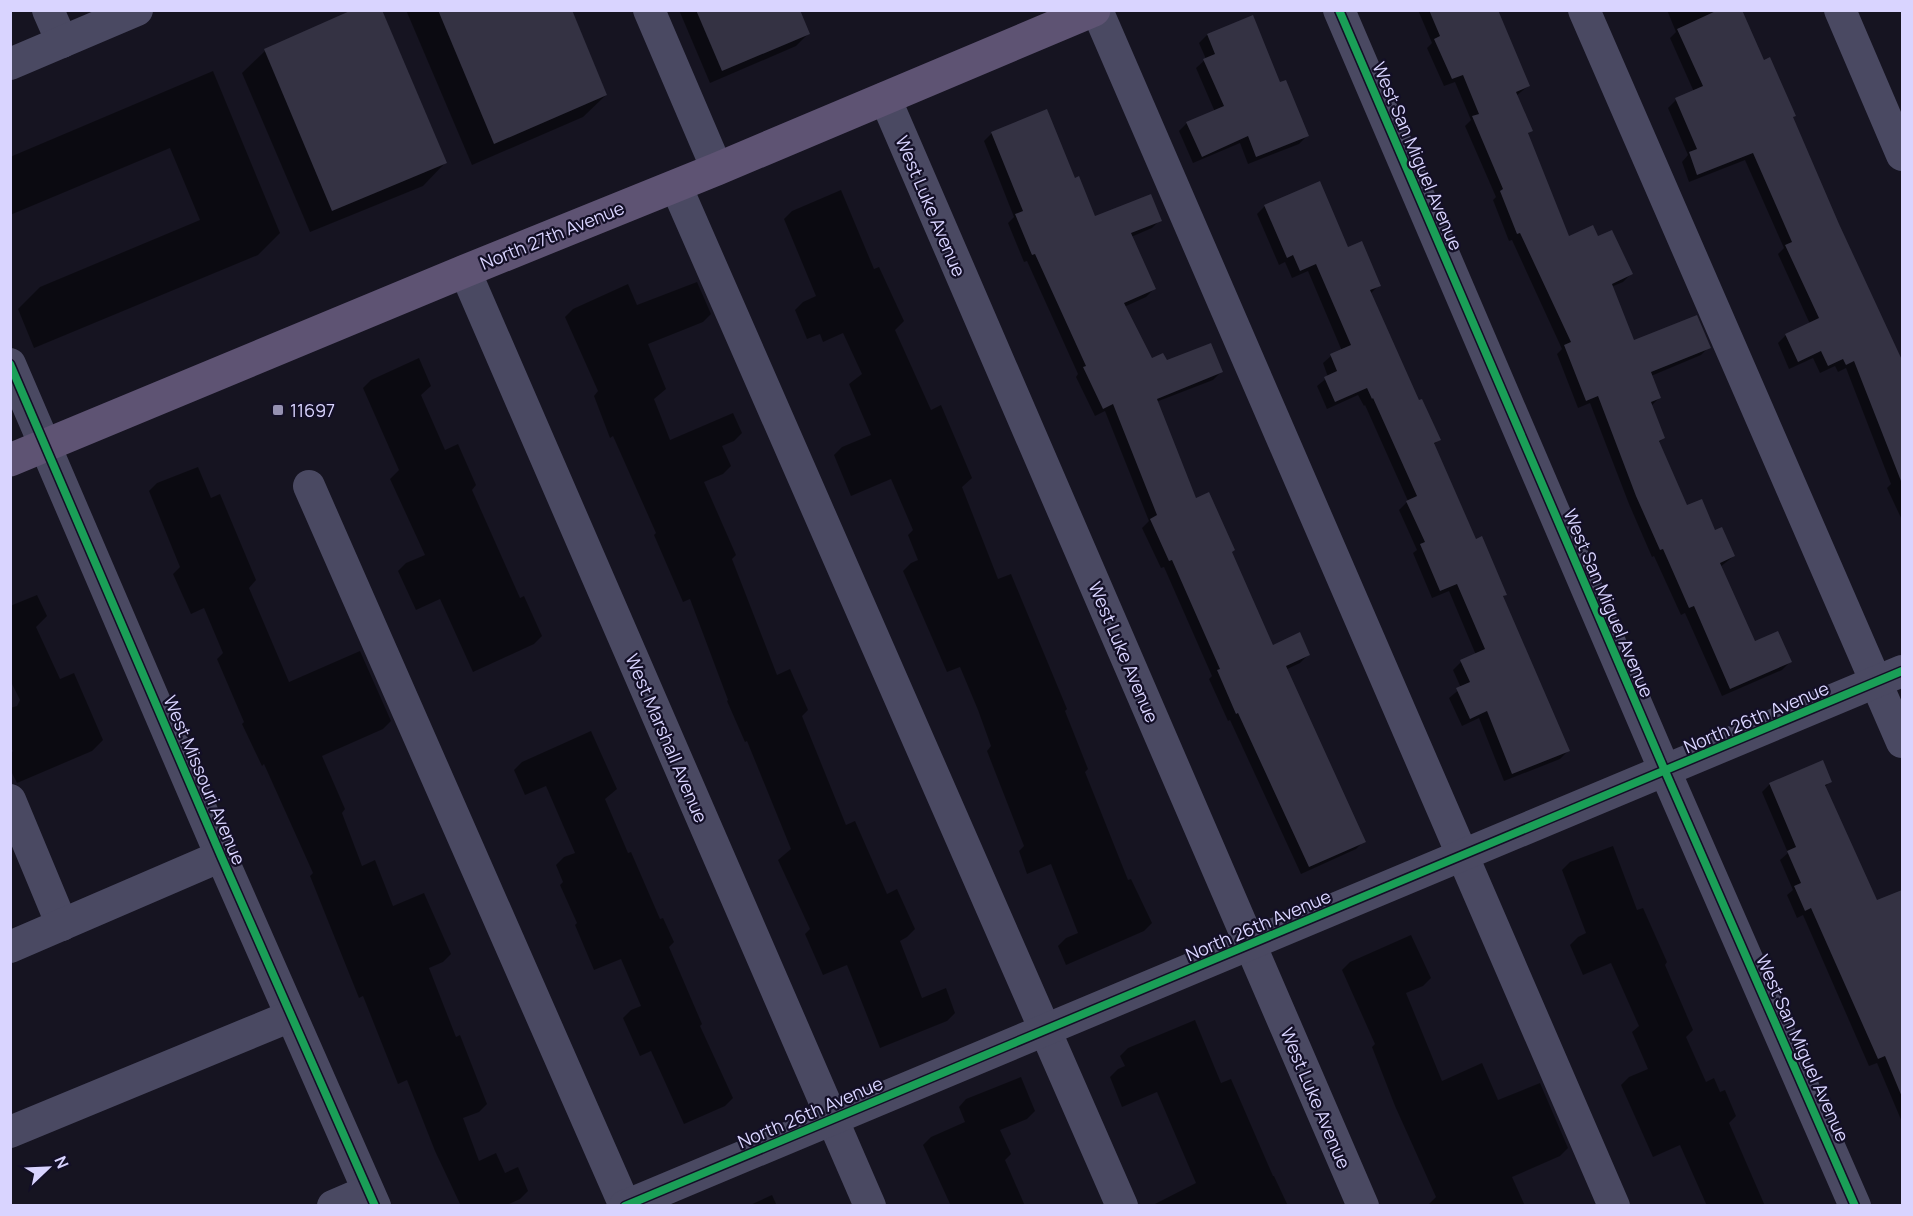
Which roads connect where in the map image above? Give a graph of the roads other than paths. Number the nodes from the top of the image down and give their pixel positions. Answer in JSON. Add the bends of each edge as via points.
{"nodes":[{"id":1,"x":48,"y":10,"type":"edge"},
{"id":2,"x":136,"y":10,"type":"edge"},
{"id":3,"x":649,"y":10,"type":"edge"},
{"id":4,"x":1096,"y":10,"type":"edge"},
{"id":5,"x":1339,"y":10,"type":"edge"},
{"id":6,"x":1584,"y":10,"type":"edge"},
{"id":7,"x":1840,"y":10,"type":"edge"},
{"id":8,"x":62,"y":42,"type":"junction"},
{"id":9,"x":10,"y":64,"type":"edge"},
{"id":10,"x":885,"y":98,"type":"junction"},
{"id":11,"x":1902,"y":155,"type":"edge"},
{"id":12,"x":717,"y":169,"type":"junction"},
{"id":13,"x":676,"y":186,"type":"junction"},
{"id":14,"x":465,"y":271,"type":"junction"},
{"id":15,"x":10,"y":364,"type":"edge"},
{"id":16,"x":45,"y":446,"type":"junction"},
{"id":17,"x":10,"y":460,"type":"edge"},
{"id":18,"x":309,"y":486,"type":"dead end"},
{"id":19,"x":1889,"y":677,"type":"edge"},
{"id":20,"x":1902,"y":742,"type":"edge"},
{"id":21,"x":1665,"y":771,"type":"junction"},
{"id":22,"x":10,"y":800,"type":"edge"},
{"id":23,"x":221,"y":856,"type":"junction"},
{"id":24,"x":1462,"y":856,"type":"junction"},
{"id":25,"x":62,"y":925,"type":"junction"},
{"id":26,"x":1250,"y":945,"type":"junction"},
{"id":27,"x":10,"y":947,"type":"edge"},
{"id":28,"x":291,"y":1016,"type":"junction"},
{"id":29,"x":1045,"y":1031,"type":"junction"},
{"id":30,"x":832,"y":1119,"type":"junction"},
{"id":31,"x":10,"y":1132,"type":"edge"},
{"id":32,"x":371,"y":1198,"type":"edge"},
{"id":33,"x":333,"y":1206,"type":"edge"},
{"id":34,"x":625,"y":1206,"type":"edge"},
{"id":35,"x":870,"y":1206,"type":"edge"},
{"id":36,"x":1122,"y":1206,"type":"edge"},
{"id":37,"x":1363,"y":1206,"type":"edge"},
{"id":38,"x":1614,"y":1206,"type":"edge"},
{"id":39,"x":1855,"y":1206,"type":"edge"}],
"edges":[{"from":1,"to":8,"type":"street"},
{"from":2,"to":8,"type":"street"},
{"from":3,"to":12,"type":"street"},
{"from":4,"to":10,"type":"main road","name":"North 27th Avenue"},
{"from":4,"to":24,"type":"street"},
{"from":5,"to":21,"type":"street","name":"West San Miguel Avenue"},
{"from":6,"to":19,"type":"street"},
{"from":7,"to":11,"type":"street"},
{"from":8,"to":9,"type":"street"},
{"from":10,"to":12,"type":"main road","name":"North 27th Avenue"},
{"from":10,"to":26,"type":"street","name":"West Luke Avenue"},
{"from":12,"to":13,"type":"main road","name":"North 27th Avenue"},
{"from":13,"to":14,"type":"main road","name":"North 27th Avenue"},
{"from":13,"to":29,"type":"street"},
{"from":14,"to":16,"type":"main road","name":"North 27th Avenue"},
{"from":14,"to":30,"type":"street","name":"West Marshall Avenue"},
{"from":15,"to":16,"type":"street","name":"West Missouri Avenue"},
{"from":16,"to":17,"type":"main road","name":"North 27th Avenue"},
{"from":16,"to":23,"type":"street","name":"West Missouri Avenue"},
{"from":18,"to":34,"type":"street"},
{"from":19,"to":20,"type":"street"},
{"from":19,"to":21,"type":"street","name":"North 26th Avenue"},
{"from":21,"to":24,"type":"street","name":"North 26th Avenue"},
{"from":21,"to":39,"type":"street","name":"West San Miguel Avenue"},
{"from":22,"to":25,"type":"street"},
{"from":23,"to":25,"type":"street"},
{"from":23,"to":28,"type":"street","name":"West Missouri Avenue"},
{"from":24,"to":26,"type":"street","name":"North 26th Avenue"},
{"from":24,"to":38,"type":"street"},
{"from":25,"to":27,"type":"street"},
{"from":26,"to":29,"type":"street","name":"North 26th Avenue"},
{"from":26,"to":37,"type":"street","name":"West Luke Avenue"},
{"from":28,"to":31,"type":"street"},
{"from":28,"to":32,"type":"street","name":"West Missouri Avenue"},
{"from":29,"to":30,"type":"street","name":"North 26th Avenue"},
{"from":29,"to":36,"type":"street"},
{"from":30,"to":34,"type":"street","name":"North 26th Avenue"},
{"from":30,"to":35,"type":"street","name":"West Marshall Avenue"},
{"from":32,"to":33,"type":"street"}]}
